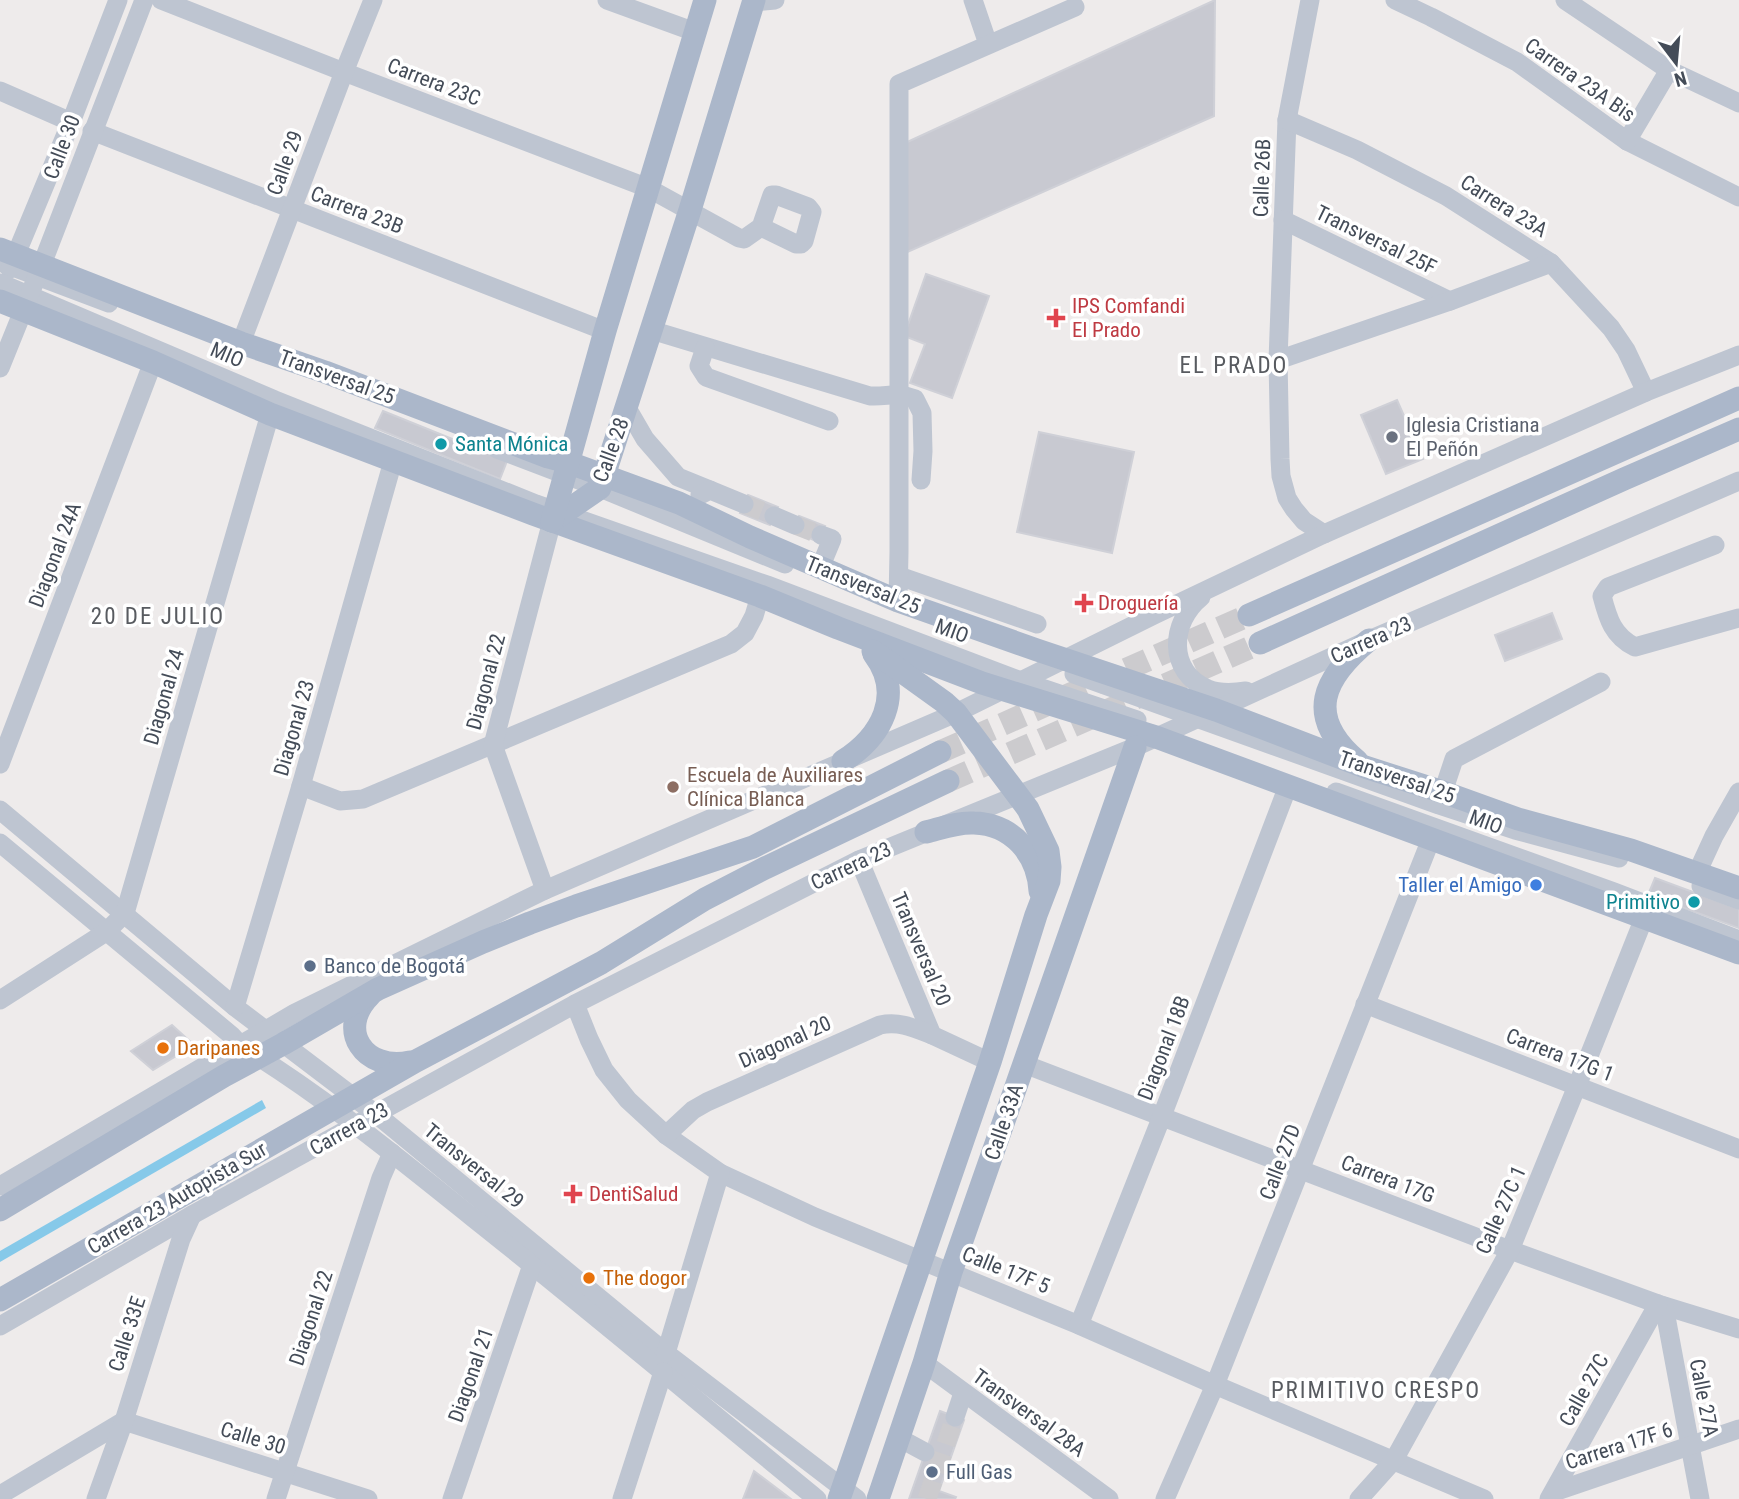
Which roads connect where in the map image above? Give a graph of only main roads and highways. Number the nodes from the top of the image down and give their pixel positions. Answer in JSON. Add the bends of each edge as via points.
{"nodes":[{"id":1,"x":705,"y":0,"type":"edge"},
{"id":2,"x":761,"y":1,"type":"edge"},
{"id":3,"x":7,"y":258,"type":"edge"},
{"id":4,"x":1,"y":291,"type":"edge"},
{"id":5,"x":1739,"y":398,"type":"edge"},
{"id":6,"x":1739,"y":429,"type":"edge"},
{"id":7,"x":566,"y":468,"type":"junction"},
{"id":8,"x":602,"y":482,"type":"junction"},
{"id":9,"x":557,"y":514,"type":"junction"},
{"id":10,"x":1249,"y":615,"type":"tunnel mouth"},
{"id":11,"x":838,"y":628,"type":"junction"},
{"id":12,"x":1369,"y":640,"type":"road end"},
{"id":13,"x":1260,"y":643,"type":"tunnel mouth"},
{"id":14,"x":867,"y":646,"type":"junction"},
{"id":15,"x":1135,"y":747,"type":"road end"},
{"id":16,"x":940,"y":752,"type":"tunnel mouth"},
{"id":17,"x":843,"y":761,"type":"road end"},
{"id":18,"x":1365,"y":767,"type":"junction"},
{"id":19,"x":948,"y":781,"type":"tunnel mouth"},
{"id":20,"x":926,"y":832,"type":"road end"},
{"id":21,"x":1739,"y":888,"type":"edge"},
{"id":22,"x":1036,"y":915,"type":"junction"},
{"id":23,"x":1739,"y":953,"type":"edge"},
{"id":24,"x":378,"y":989,"type":"junction"},
{"id":25,"x":416,"y":1061,"type":"junction"},
{"id":26,"x":344,"y":1102,"type":"joint"},
{"id":27,"x":0,"y":1210,"type":"edge"},
{"id":28,"x":0,"y":1300,"type":"edge"},
{"id":29,"x":846,"y":1495,"type":"edge"},
{"id":30,"x":878,"y":1499,"type":"edge"}],
"edges":[{"from":1,"to":7,"type":"main road","name":"Calle 28"},
{"from":2,"to":8,"type":"main road","name":"Calle 28"},
{"from":3,"to":7,"type":"main road","name":"Transversal 25","via":[[325,372],[548,457]]},
{"from":4,"to":9,"type":"main road","via":[[270,414],[393,461]]},
{"from":5,"to":10,"type":"main road"},
{"from":6,"to":13,"type":"main road","name":"Carrera 23"},
{"from":7,"to":8,"type":"main road","name":"Transversal 25"},
{"from":7,"to":9,"type":"main road","name":"Calle 28"},
{"from":8,"to":9,"type":"main road","name":"Calle 28"},
{"from":8,"to":18,"type":"main road","name":"Transversal 25","via":[[679,503],[898,601],[1058,663]]},
{"from":9,"to":11,"type":"main road"},
{"from":11,"to":14,"type":"main road"},
{"from":11,"to":23,"type":"main road","via":[[1164,734],[1288,786]]},
{"from":12,"to":18,"type":"main road","via":[[1336,672],[1326,690],[1325,705],[1336,740]]},
{"from":14,"to":17,"type":"main road","via":[[884,672],[888,700],[867,743]]},
{"from":14,"to":22,"type":"main road","name":"Calle 33A","via":[[956,713],[1019,795],[1049,859],[1049,881]]},
{"from":15,"to":30,"type":"main road","name":"Calle 33A","via":[[951,1272]]},
{"from":16,"to":24,"type":"main road","via":[[753,847],[542,919]]},
{"from":18,"to":21,"type":"main road","name":"Transversal 25"},
{"from":19,"to":25,"type":"main road","name":"Carrera 23","via":[[705,899],[601,963]]},
{"from":20,"to":22,"type":"main road","via":[[975,823],[1011,835],[1036,867],[1040,895]]},
{"from":22,"to":29,"type":"main road","name":"Calle 33A"},
{"from":24,"to":25,"type":"main road","via":[[356,1016],[358,1043],[384,1063]]},
{"from":24,"to":27,"type":"main road","via":[[274,1037],[224,1076]]},
{"from":25,"to":26,"type":"main road","name":"Carrera 23"},
{"from":26,"to":28,"type":"main road","name":"Carrera 23 Autopista Sur"}]}
